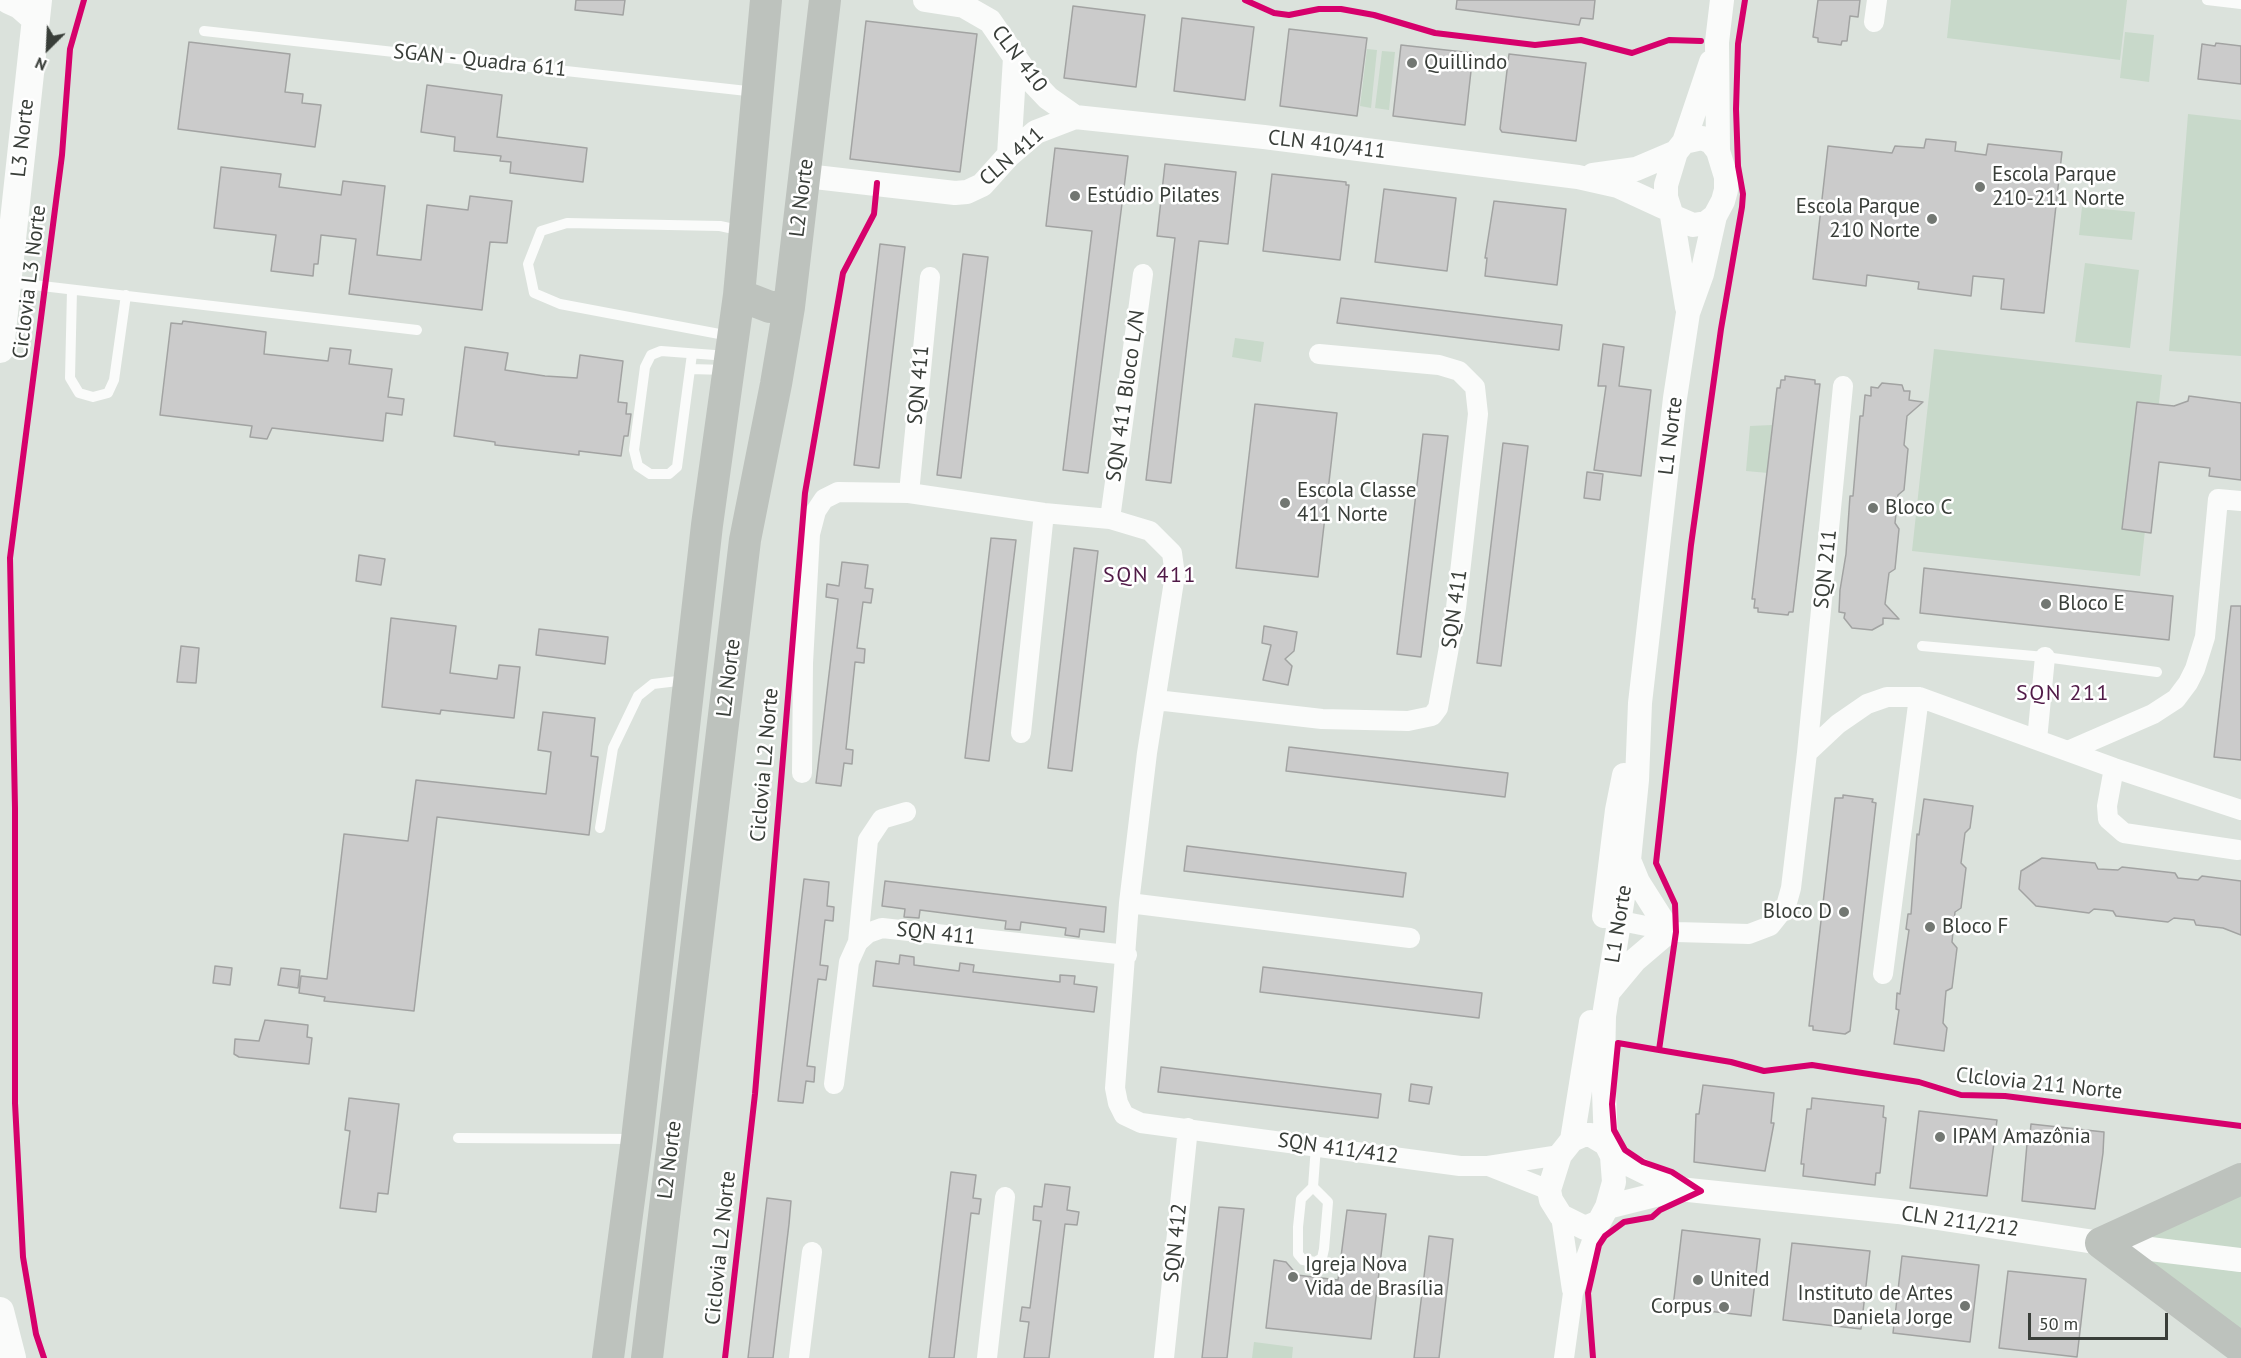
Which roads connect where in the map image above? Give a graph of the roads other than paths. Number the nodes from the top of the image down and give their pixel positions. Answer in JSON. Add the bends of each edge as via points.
{"nodes":[{"id":1,"x":9,"y":0,"type":"edge"},
{"id":2,"x":766,"y":0,"type":"edge"},
{"id":3,"x":825,"y":0,"type":"edge"},
{"id":4,"x":925,"y":0,"type":"edge"},
{"id":5,"x":1722,"y":0,"type":"edge"},
{"id":6,"x":1877,"y":0,"type":"edge"},
{"id":7,"x":2207,"y":0,"type":"edge"},
{"id":8,"x":2241,"y":4,"type":"edge"},
{"id":9,"x":37,"y":9,"type":"edge"},
{"id":10,"x":1874,"y":22,"type":"dead end"},
{"id":11,"x":204,"y":31,"type":"dead end"},
{"id":12,"x":1717,"y":42,"type":"junction"},
{"id":13,"x":1015,"y":58,"type":"junction"},
{"id":14,"x":757,"y":92,"type":"junction"},
{"id":15,"x":1075,"y":117,"type":"junction"},
{"id":16,"x":1680,"y":147,"type":"junction"},
{"id":17,"x":1718,"y":151,"type":"junction"},
{"id":18,"x":1009,"y":155,"type":"junction"},
{"id":19,"x":806,"y":176,"type":"junction"},
{"id":20,"x":1578,"y":177,"type":"junction"},
{"id":21,"x":1670,"y":212,"type":"junction"},
{"id":22,"x":1715,"y":216,"type":"junction"},
{"id":23,"x":744,"y":231,"type":"junction"},
{"id":24,"x":1143,"y":273,"type":"dead end"},
{"id":25,"x":930,"y":277,"type":"dead end"},
{"id":26,"x":7,"y":282,"type":"junction"},
{"id":27,"x":72,"y":290,"type":"junction"},
{"id":28,"x":126,"y":295,"type":"junction"},
{"id":29,"x":739,"y":295,"type":"junction"},
{"id":30,"x":789,"y":307,"type":"junction"},
{"id":31,"x":1688,"y":313,"type":"junction"},
{"id":32,"x":417,"y":330,"type":"dead end"},
{"id":33,"x":0,"y":348,"type":"edge"},
{"id":34,"x":692,"y":354,"type":"junction"},
{"id":35,"x":731,"y":354,"type":"junction"},
{"id":36,"x":1319,"y":354,"type":"dead end"},
{"id":37,"x":690,"y":369,"type":"junction"},
{"id":38,"x":1843,"y":386,"type":"dead end"},
{"id":39,"x":909,"y":493,"type":"junction"},
{"id":40,"x":2241,"y":501,"type":"edge"},
{"id":41,"x":1044,"y":513,"type":"junction"},
{"id":42,"x":1110,"y":519,"type":"junction"},
{"id":43,"x":1922,"y":646,"type":"dead end"},
{"id":44,"x":2045,"y":657,"type":"junction"},
{"id":45,"x":2157,"y":672,"type":"dead end"},
{"id":46,"x":690,"y":680,"type":"junction"},
{"id":47,"x":1919,"y":697,"type":"junction"},
{"id":48,"x":1156,"y":700,"type":"junction"},
{"id":49,"x":1640,"y":703,"type":"junction"},
{"id":50,"x":1021,"y":733,"type":"dead end"},
{"id":51,"x":2037,"y":740,"type":"junction"},
{"id":52,"x":2068,"y":751,"type":"junction"},
{"id":53,"x":1808,"y":753,"type":"junction"},
{"id":54,"x":2114,"y":768,"type":"junction"},
{"id":55,"x":802,"y":772,"type":"dead end"},
{"id":56,"x":2241,"y":810,"type":"edge"},
{"id":57,"x":906,"y":812,"type":"dead end"},
{"id":58,"x":600,"y":828,"type":"dead end"},
{"id":59,"x":2238,"y":850,"type":"dead end"},
{"id":60,"x":1629,"y":860,"type":"junction"},
{"id":61,"x":1130,"y":903,"type":"junction"},
{"id":62,"x":1611,"y":919,"type":"junction"},
{"id":63,"x":1669,"y":931,"type":"junction"},
{"id":64,"x":1410,"y":938,"type":"dead end"},
{"id":65,"x":858,"y":942,"type":"junction"},
{"id":66,"x":1127,"y":955,"type":"junction"},
{"id":67,"x":658,"y":957,"type":"junction"},
{"id":68,"x":691,"y":974,"type":"junction"},
{"id":69,"x":1882,"y":974,"type":"dead end"},
{"id":70,"x":1608,"y":993,"type":"junction"},
{"id":71,"x":834,"y":1084,"type":"dead end"},
{"id":72,"x":1188,"y":1128,"type":"junction"},
{"id":73,"x":458,"y":1138,"type":"dead end"},
{"id":74,"x":637,"y":1139,"type":"junction"},
{"id":75,"x":1317,"y":1146,"type":"junction"},
{"id":76,"x":1566,"y":1148,"type":"junction"},
{"id":77,"x":1609,"y":1150,"type":"junction"},
{"id":78,"x":1488,"y":1166,"type":"junction"},
{"id":79,"x":2241,"y":1179,"type":"edge"},
{"id":80,"x":1313,"y":1186,"type":"junction"},
{"id":81,"x":1678,"y":1189,"type":"junction"},
{"id":82,"x":1549,"y":1190,"type":"junction"},
{"id":83,"x":1005,"y":1197,"type":"dead end"},
{"id":84,"x":1603,"y":1215,"type":"junction"},
{"id":85,"x":1561,"y":1216,"type":"junction"},
{"id":86,"x":2101,"y":1243,"type":"junction"},
{"id":87,"x":812,"y":1251,"type":"dead end"},
{"id":88,"x":2241,"y":1260,"type":"edge"},
{"id":89,"x":1573,"y":1293,"type":"junction"},
{"id":90,"x":0,"y":1311,"type":"edge"},
{"id":91,"x":2241,"y":1348,"type":"edge"},
{"id":92,"x":12,"y":1358,"type":"edge"},
{"id":93,"x":608,"y":1358,"type":"edge"},
{"id":94,"x":647,"y":1358,"type":"edge"},
{"id":95,"x":799,"y":1358,"type":"edge"},
{"id":96,"x":987,"y":1358,"type":"edge"},
{"id":97,"x":1164,"y":1358,"type":"edge"},
{"id":98,"x":1564,"y":1358,"type":"edge"}],
"edges":[{"from":1,"to":9,"type":"main road"},
{"from":2,"to":14,"type":"main road","name":"L2 Norte"},
{"from":3,"to":19,"type":"main road","name":"L2 Norte"},
{"from":4,"to":13,"type":"street","name":"CLN 410","via":[[964,6],[990,21]]},
{"from":5,"to":12,"type":"street"},
{"from":6,"to":10,"type":"street"},
{"from":7,"to":8,"type":"lane"},
{"from":9,"to":26,"type":"main road","name":"L3 Norte"},
{"from":11,"to":14,"type":"lane","name":"SGAN - Quadra 611"},
{"from":12,"to":16,"type":"street"},
{"from":12,"to":17,"type":"street"},
{"from":13,"to":15,"type":"street","name":"CLN 410","via":[[1042,93]]},
{"from":13,"to":18,"type":"street"},
{"from":14,"to":23,"type":"main road","name":"L2 Norte"},
{"from":15,"to":18,"type":"street","name":"CLN 411","via":[[1036,132]]},
{"from":15,"to":20,"type":"street","name":"CLN 410/411"},
{"from":16,"to":17,"type":"street","via":[[1702,138]]},
{"from":16,"to":20,"type":"street","name":"CLN 410/411","via":[[1648,165]]},
{"from":16,"to":21,"type":"street","via":[[1666,185]]},
{"from":17,"to":22,"type":"street","via":[[1726,190]]},
{"from":18,"to":19,"type":"street","name":"CLN 411","via":[[982,185],[955,193]]},
{"from":19,"to":30,"type":"main road","name":"L2 Norte"},
{"from":20,"to":21,"type":"street","name":"CLN 410/411","via":[[1618,186]]},
{"from":21,"to":22,"type":"street","via":[[1693,225],[1706,223]]},
{"from":21,"to":31,"type":"street","name":"L1 Norte"},
{"from":22,"to":31,"type":"street","name":"L1 Norte","via":[[1702,274]]},
{"from":23,"to":29,"type":"main road","name":"L2 Norte"},
{"from":23,"to":35,"type":"lane","via":[[720,226],[567,223],[541,231],[528,264],[534,293]]},
{"from":24,"to":42,"type":"street","name":"SQN 411 Bloco L/N"},
{"from":25,"to":39,"type":"street","name":"SQN 411"},
{"from":26,"to":27,"type":"lane"},
{"from":26,"to":33,"type":"main road","name":"L3 Norte"},
{"from":27,"to":28,"type":"lane"},
{"from":27,"to":28,"type":"lane","via":[[70,378],[79,393],[93,397],[108,393],[114,380]]},
{"from":28,"to":32,"type":"lane"},
{"from":29,"to":30,"type":"main road","via":[[770,307]]},
{"from":29,"to":35,"type":"main road","name":"L2 Norte"},
{"from":30,"to":68,"type":"main road","name":"L2 Norte","via":[[748,521]]},
{"from":31,"to":49,"type":"street","name":"L1 Norte"},
{"from":34,"to":35,"type":"lane"},
{"from":34,"to":37,"type":"lane"},
{"from":34,"to":37,"type":"lane","via":[[656,352],[647,362],[635,437],[635,460],[643,471],[669,474],[677,467]]},
{"from":35,"to":37,"type":"lane"},
{"from":35,"to":46,"type":"main road","name":"L2 Norte"},
{"from":36,"to":48,"type":"street","name":"SQN 411","via":[[1439,365],[1459,371],[1475,387],[1478,414],[1456,608],[1438,708],[1422,720],[1322,719]]},
{"from":38,"to":53,"type":"street","name":"SQN 211"},
{"from":39,"to":41,"type":"street"},
{"from":39,"to":55,"type":"street","via":[[838,492],[824,499],[816,512],[809,545]]},
{"from":40,"to":52,"type":"street","via":[[2218,499],[2205,637],[2188,683],[2176,699],[2153,714]]},
{"from":41,"to":42,"type":"street"},
{"from":41,"to":50,"type":"street"},
{"from":42,"to":48,"type":"street","via":[[1150,531],[1172,553],[1175,575]]},
{"from":43,"to":44,"type":"lane"},
{"from":44,"to":45,"type":"lane"},
{"from":44,"to":51,"type":"street"},
{"from":46,"to":58,"type":"lane","via":[[653,684],[638,696],[613,748]]},
{"from":46,"to":67,"type":"main road","name":"L2 Norte"},
{"from":47,"to":51,"type":"street"},
{"from":47,"to":53,"type":"street","via":[[1887,697],[1866,704]]},
{"from":47,"to":69,"type":"street"},
{"from":48,"to":61,"type":"street"},
{"from":49,"to":60,"type":"street","name":"L1 Norte"},
{"from":49,"to":62,"type":"street","name":"L1 Norte","via":[[1617,810]]},
{"from":51,"to":52,"type":"street"},
{"from":52,"to":54,"type":"street"},
{"from":53,"to":63,"type":"street","name":"SQN 211","via":[[1791,888],[1777,919],[1749,934]]},
{"from":54,"to":56,"type":"street"},
{"from":54,"to":59,"type":"street","via":[[2108,819],[2124,833]]},
{"from":57,"to":65,"type":"street","via":[[882,819],[868,840]]},
{"from":60,"to":62,"type":"street","name":"L1 Norte"},
{"from":60,"to":63,"type":"street"},
{"from":61,"to":64,"type":"street"},
{"from":61,"to":66,"type":"street"},
{"from":62,"to":63,"type":"street","name":"SQN 211"},
{"from":62,"to":70,"type":"street","name":"L1 Norte"},
{"from":62,"to":76,"type":"street","name":"L1 Norte"},
{"from":63,"to":70,"type":"street","via":[[1635,960]]},
{"from":65,"to":66,"type":"street","name":"SQN 411","via":[[882,928]]},
{"from":65,"to":71,"type":"street","via":[[849,962]]},
{"from":66,"to":72,"type":"street","via":[[1115,1088],[1118,1103],[1132,1120]]},
{"from":67,"to":68,"type":"main road","via":[[668,955]]},
{"from":67,"to":74,"type":"main road","name":"L2 Norte"},
{"from":68,"to":94,"type":"main road","name":"L2 Norte"},
{"from":70,"to":77,"type":"street","name":"L1 Norte","via":[[1603,1065]]},
{"from":72,"to":75,"type":"street","name":"SQN 411/412"},
{"from":72,"to":97,"type":"street","name":"SQN 412"},
{"from":73,"to":74,"type":"lane"},
{"from":74,"to":93,"type":"main road","name":"L2 Norte"},
{"from":75,"to":78,"type":"street","name":"SQN 411/412","via":[[1460,1166]]},
{"from":75,"to":80,"type":"lane"},
{"from":76,"to":77,"type":"street","via":[[1583,1135],[1591,1135]]},
{"from":76,"to":78,"type":"street","name":"SQN 411/412"},
{"from":76,"to":82,"type":"street"},
{"from":77,"to":81,"type":"street","name":"CLN 211/212"},
{"from":77,"to":84,"type":"street","via":[[1614,1182]]},
{"from":78,"to":82,"type":"street","name":"SQN 411/412"},
{"from":79,"to":86,"type":"main road"},
{"from":80,"to":80,"type":"lane","via":[[1301,1199],[1298,1254],[1303,1260],[1315,1262],[1322,1258],[1324,1249],[1328,1202]]},
{"from":81,"to":84,"type":"street","name":"CLN 211/212"},
{"from":81,"to":86,"type":"street","name":"CLN 211/212","via":[[1898,1212]]},
{"from":82,"to":85,"type":"street"},
{"from":83,"to":96,"type":"street"},
{"from":84,"to":85,"type":"street","via":[[1585,1228]]},
{"from":84,"to":89,"type":"street"},
{"from":85,"to":89,"type":"street"},
{"from":86,"to":88,"type":"street","name":"CLN 211/212"},
{"from":86,"to":91,"type":"main road"},
{"from":87,"to":95,"type":"street"},
{"from":89,"to":98,"type":"street"},
{"from":90,"to":92,"type":"main road"}]}
